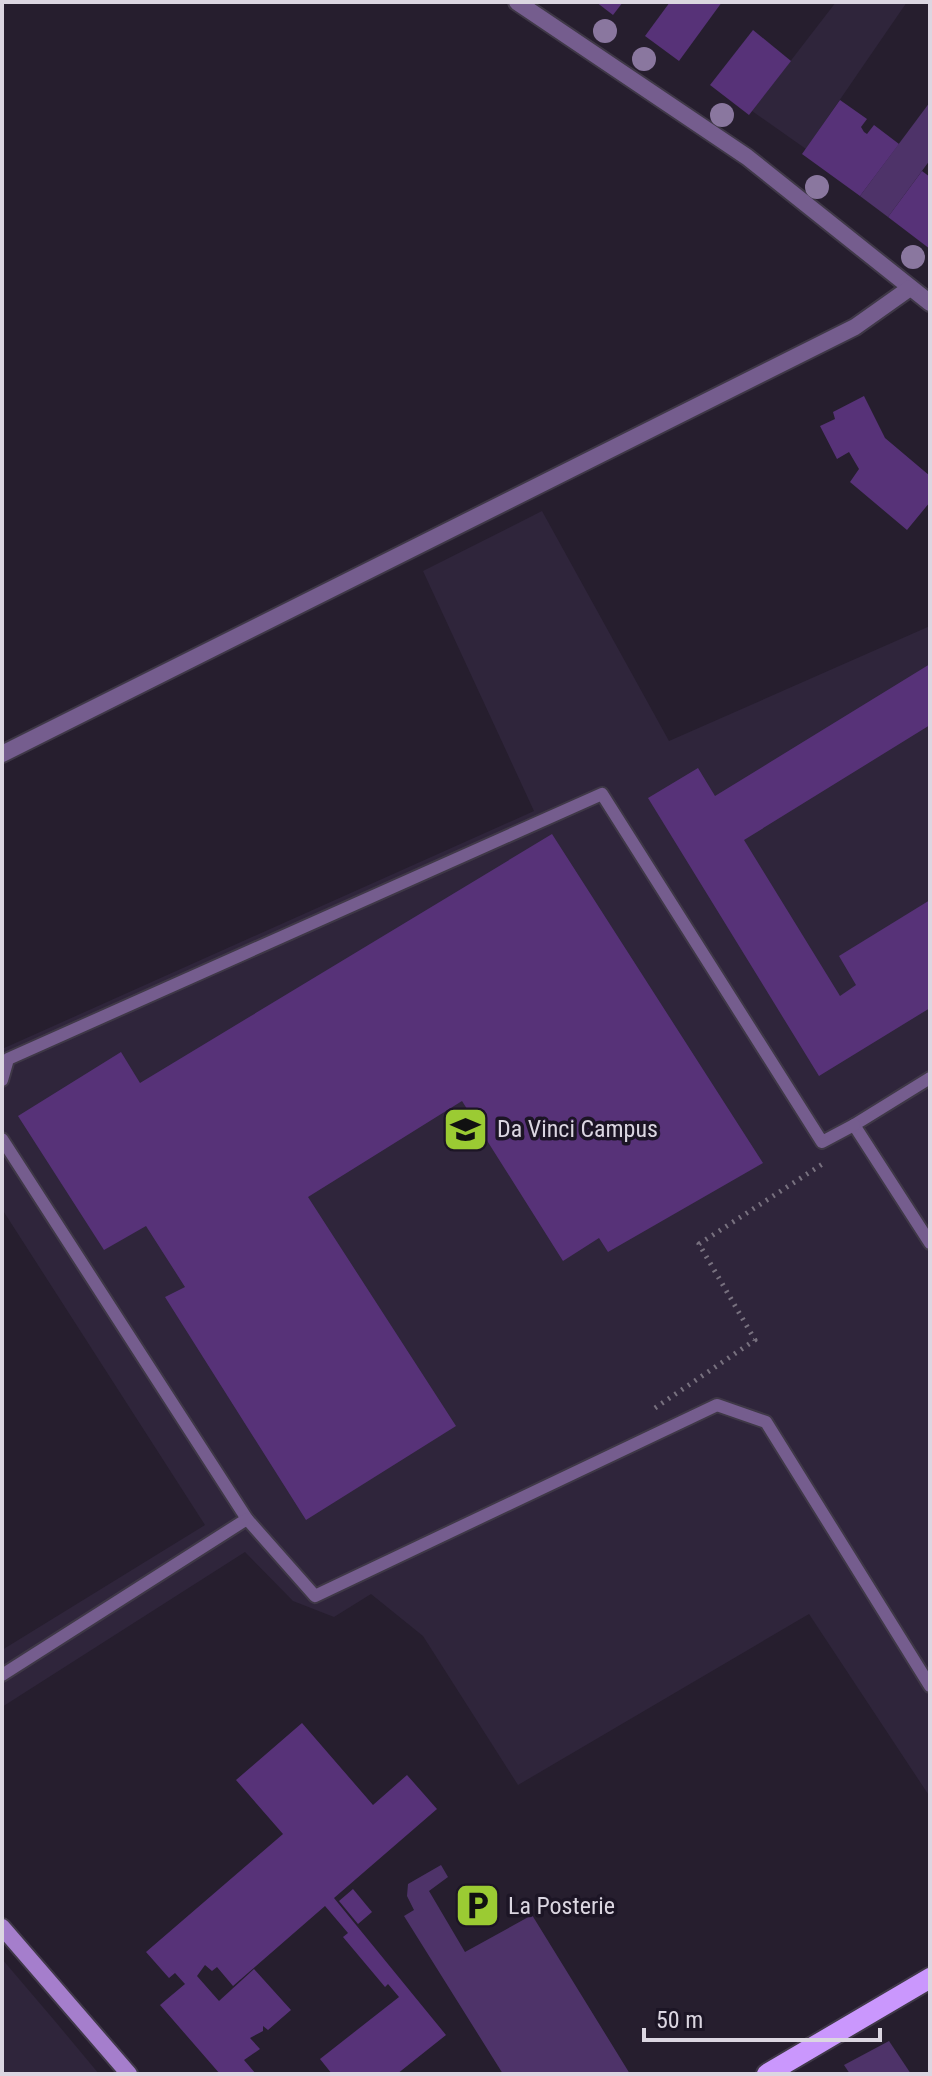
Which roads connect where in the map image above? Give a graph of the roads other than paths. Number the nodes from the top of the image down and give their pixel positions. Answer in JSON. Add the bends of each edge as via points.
{"nodes":[{"id":1,"x":517,"y":2,"type":"edge"},
{"id":2,"x":910,"y":288,"type":"junction"},
{"id":3,"x":930,"y":303,"type":"edge"},
{"id":4,"x":2,"y":754,"type":"edge"},
{"id":5,"x":930,"y":1078,"type":"edge"},
{"id":6,"x":2,"y":1080,"type":"edge"},
{"id":7,"x":854,"y":1125,"type":"junction"},
{"id":8,"x":2,"y":1139,"type":"edge"},
{"id":9,"x":930,"y":1243,"type":"edge"},
{"id":10,"x":247,"y":1519,"type":"junction"},
{"id":11,"x":925,"y":1666,"type":"edge"},
{"id":12,"x":2,"y":1675,"type":"edge"},
{"id":13,"x":930,"y":1686,"type":"edge"},
{"id":14,"x":2,"y":1927,"type":"edge"},
{"id":15,"x":930,"y":1978,"type":"edge"},
{"id":16,"x":129,"y":2074,"type":"edge"},
{"id":17,"x":767,"y":2074,"type":"edge"}],
"edges":[{"from":1,"to":2,"type":"street","via":[[747,157]]},
{"from":2,"to":3,"type":"street"},
{"from":2,"to":4,"type":"street","via":[[855,327]]},
{"from":5,"to":7,"type":"lane"},
{"from":6,"to":7,"type":"lane","via":[[8,1059],[602,794],[822,1142]]},
{"from":7,"to":9,"type":"lane"},
{"from":8,"to":10,"type":"lane"},
{"from":10,"to":11,"type":"lane","via":[[315,1596],[717,1405],[766,1422]]},
{"from":10,"to":12,"type":"lane"},
{"from":11,"to":13,"type":"lane"},
{"from":14,"to":16,"type":"street"},
{"from":15,"to":17,"type":"main road"}]}
